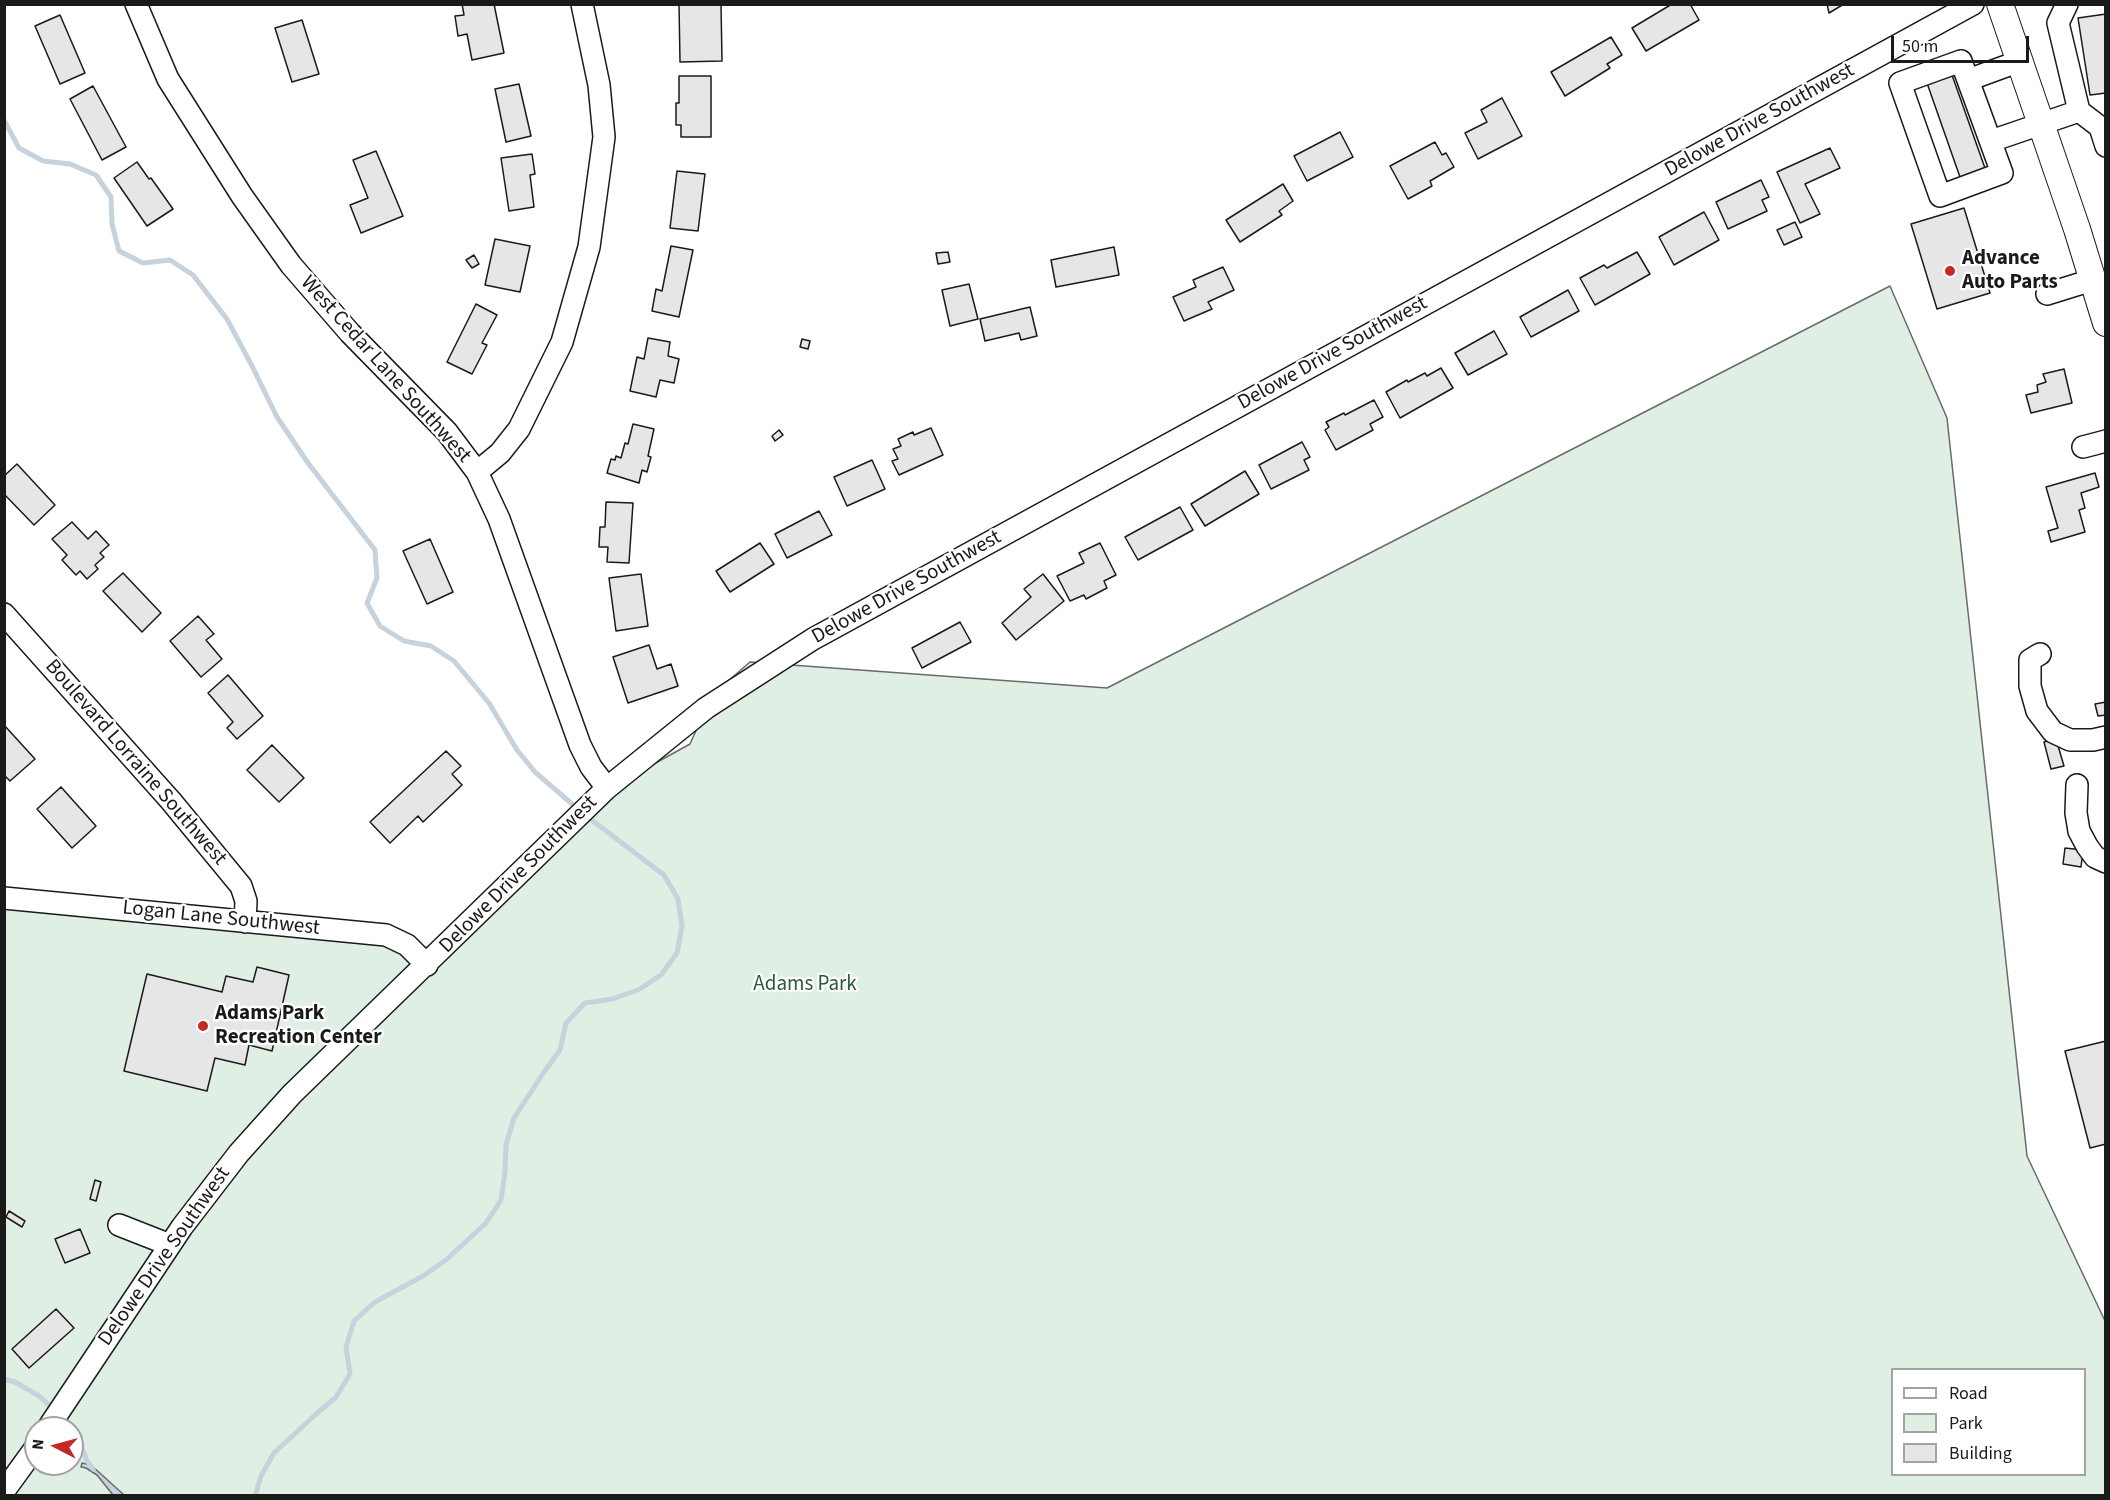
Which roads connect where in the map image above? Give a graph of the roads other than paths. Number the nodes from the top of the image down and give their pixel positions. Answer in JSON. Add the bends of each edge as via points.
{"nodes":[{"id":1,"x":136,"y":4,"type":"edge"},
{"id":2,"x":582,"y":4,"type":"edge"},
{"id":3,"x":1973,"y":4,"type":"edge"},
{"id":4,"x":2000,"y":4,"type":"edge"},
{"id":5,"x":2067,"y":4,"type":"edge"},
{"id":6,"x":2020,"y":62,"type":"junction"},
{"id":7,"x":1968,"y":80,"type":"junction"},
{"id":8,"x":2079,"y":111,"type":"junction"},
{"id":9,"x":2041,"y":124,"type":"junction"},
{"id":10,"x":1991,"y":141,"type":"junction"},
{"id":11,"x":2106,"y":146,"type":"edge"},
{"id":12,"x":2092,"y":279,"type":"junction"},
{"id":13,"x":2047,"y":294,"type":"dead end"},
{"id":14,"x":2104,"y":312,"type":"edge"},
{"id":15,"x":2106,"y":441,"type":"edge"},
{"id":16,"x":2083,"y":447,"type":"dead end"},
{"id":17,"x":477,"y":472,"type":"junction"},
{"id":18,"x":4,"y":614,"type":"edge"},
{"id":19,"x":2040,"y":654,"type":"dead end"},
{"id":20,"x":2106,"y":737,"type":"edge"},
{"id":21,"x":2077,"y":785,"type":"dead end"},
{"id":22,"x":607,"y":788,"type":"junction"},
{"id":23,"x":2106,"y":862,"type":"edge"},
{"id":24,"x":4,"y":898,"type":"edge"},
{"id":25,"x":245,"y":922,"type":"junction"},
{"id":26,"x":427,"y":965,"type":"junction"},
{"id":27,"x":119,"y":1225,"type":"dead end"},
{"id":28,"x":170,"y":1245,"type":"junction"},
{"id":29,"x":56,"y":1416,"type":"edge"},
{"id":30,"x":24,"y":1464,"type":"edge"},
{"id":31,"x":4,"y":1491,"type":"edge"}],
"edges":[{"from":1,"to":17,"type":"street","name":"West Cedar Lane Southwest","via":[[168,79],[291,265],[350,333],[447,432]]},
{"from":2,"to":17,"type":"street","via":[[599,85],[604,136],[589,248],[561,342],[519,429],[500,453]]},
{"from":3,"to":22,"type":"street","name":"Delowe Drive Southwest","via":[[813,639],[706,708]]},
{"from":4,"to":6,"type":"main road"},
{"from":5,"to":8,"type":"street","via":[[2058,23]]},
{"from":6,"to":7,"type":"street"},
{"from":6,"to":9,"type":"main road"},
{"from":7,"to":10,"type":"street"},
{"from":7,"to":10,"type":"street","via":[[1961,61],[1900,83],[1940,196],[2002,173]]},
{"from":8,"to":9,"type":"street"},
{"from":8,"to":11,"type":"street","via":[[2100,127]]},
{"from":9,"to":10,"type":"street"},
{"from":9,"to":12,"type":"main road"},
{"from":12,"to":13,"type":"street"},
{"from":12,"to":14,"type":"main road"},
{"from":15,"to":16,"type":"street"},
{"from":17,"to":22,"type":"street","name":"West Cedar Lane Southwest","via":[[499,519],[580,745]]},
{"from":18,"to":25,"type":"street","name":"Boulevard Lorraine Southwest","via":[[171,801],[241,886],[246,901]]},
{"from":19,"to":20,"type":"street","via":[[2030,660],[2030,686],[2037,711],[2053,732],[2070,740]]},
{"from":21,"to":23,"type":"street","via":[[2079,831],[2086,846]]},
{"from":22,"to":26,"type":"street","name":"Delowe Drive Southwest"},
{"from":24,"to":25,"type":"street","name":"Logan Lane Southwest"},
{"from":25,"to":26,"type":"street","name":"Logan Lane Southwest","via":[[386,935],[407,945]]},
{"from":26,"to":28,"type":"street","name":"Delowe Drive Southwest","via":[[292,1094],[239,1153]]},
{"from":27,"to":28,"type":"street"},
{"from":28,"to":29,"type":"street","name":"Delowe Drive Southwest"},
{"from":30,"to":31,"type":"street"}]}
